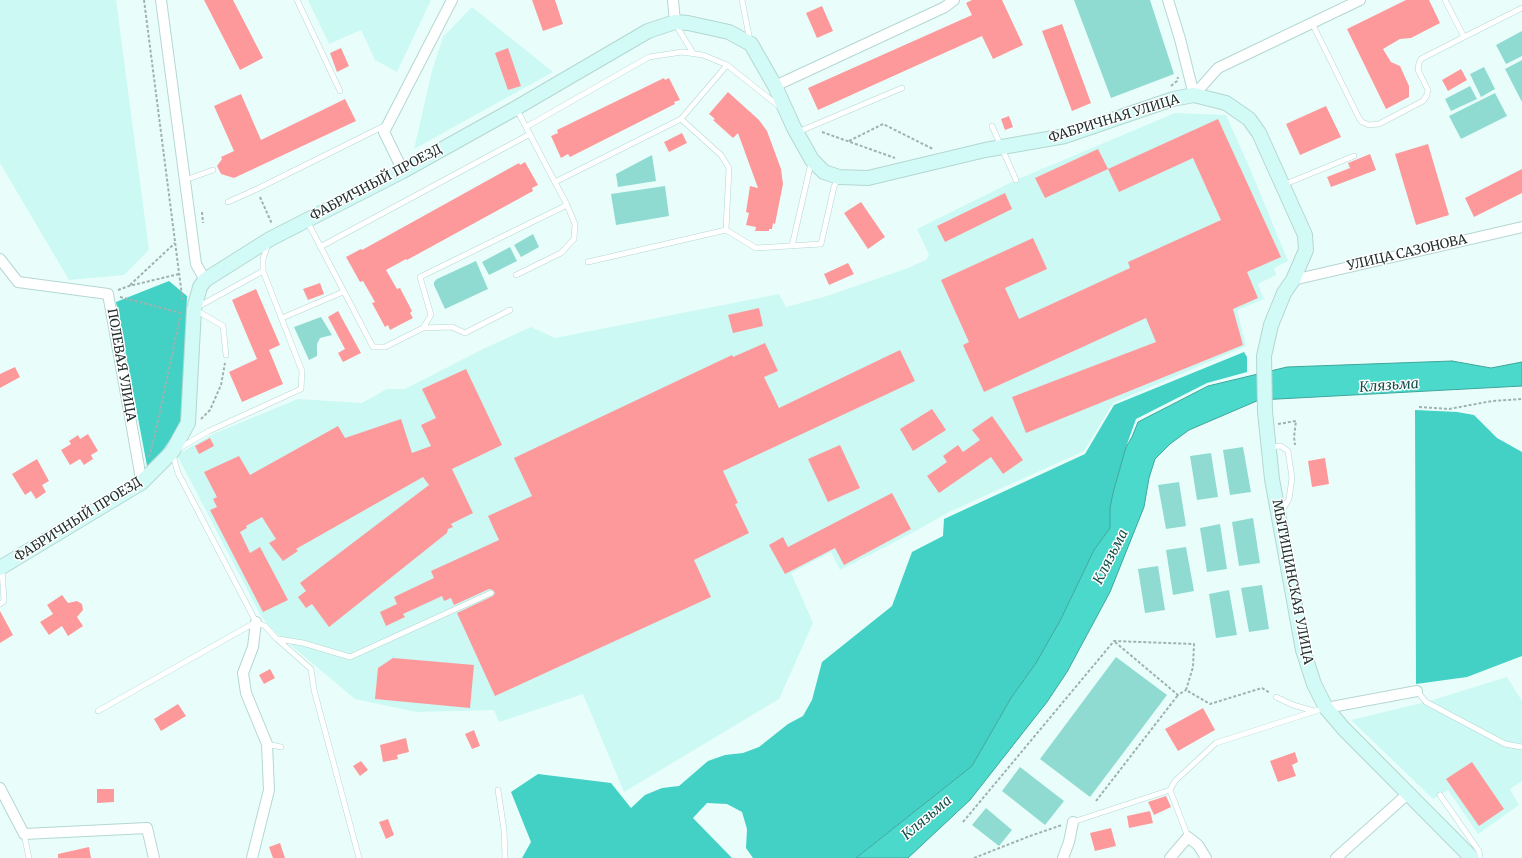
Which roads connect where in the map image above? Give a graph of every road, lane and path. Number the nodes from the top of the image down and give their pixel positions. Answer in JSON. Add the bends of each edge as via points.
{"nodes":[{"id":1,"x":144,"y":0,"type":"edge"},
{"id":2,"x":161,"y":0,"type":"edge"},
{"id":3,"x":297,"y":0,"type":"edge"},
{"id":4,"x":452,"y":0,"type":"edge"},
{"id":5,"x":673,"y":0,"type":"edge"},
{"id":6,"x":742,"y":0,"type":"edge"},
{"id":7,"x":954,"y":0,"type":"edge"},
{"id":8,"x":1360,"y":0,"type":"edge"},
{"id":9,"x":1445,"y":0,"type":"edge"},
{"id":10,"x":1170,"y":1,"type":"edge"},
{"id":11,"x":1522,"y":8,"type":"edge"},
{"id":12,"x":675,"y":22,"type":"junction"},
{"id":13,"x":1312,"y":23,"type":"junction"},
{"id":14,"x":1464,"y":37,"type":"junction"},
{"id":15,"x":751,"y":44,"type":"junction"},
{"id":16,"x":693,"y":53,"type":"junction"},
{"id":17,"x":727,"y":65,"type":"junction"},
{"id":18,"x":1179,"y":73,"type":"dead end"},
{"id":19,"x":776,"y":86,"type":"junction"},
{"id":20,"x":902,"y":88,"type":"dead end"},
{"id":21,"x":1168,"y":88,"type":"dead end"},
{"id":22,"x":340,"y":91,"type":"dead end"},
{"id":23,"x":1194,"y":95,"type":"junction"},
{"id":24,"x":516,"y":108,"type":"junction"},
{"id":25,"x":787,"y":112,"type":"junction"},
{"id":26,"x":681,"y":119,"type":"junction"},
{"id":27,"x":992,"y":126,"type":"dead end"},
{"id":28,"x":382,"y":127,"type":"dead end"},
{"id":29,"x":526,"y":127,"type":"junction"},
{"id":30,"x":803,"y":130,"type":"junction"},
{"id":31,"x":530,"y":134,"type":"junction"},
{"id":32,"x":848,"y":141,"type":"junction"},
{"id":33,"x":1001,"y":148,"type":"junction"},
{"id":34,"x":934,"y":150,"type":"dead end"},
{"id":35,"x":1354,"y":156,"type":"dead end"},
{"id":36,"x":896,"y":159,"type":"dead end"},
{"id":37,"x":812,"y":160,"type":"junction"},
{"id":38,"x":213,"y":170,"type":"dead end"},
{"id":39,"x":403,"y":171,"type":"junction"},
{"id":40,"x":839,"y":177,"type":"junction"},
{"id":41,"x":185,"y":180,"type":"junction"},
{"id":42,"x":1016,"y":180,"type":"dead end"},
{"id":43,"x":555,"y":182,"type":"junction"},
{"id":44,"x":1282,"y":185,"type":"junction"},
{"id":45,"x":257,"y":189,"type":"junction"},
{"id":46,"x":228,"y":202,"type":"dead end"},
{"id":47,"x":567,"y":205,"type":"junction"},
{"id":48,"x":306,"y":220,"type":"junction"},
{"id":49,"x":1522,"y":227,"type":"edge"},
{"id":50,"x":726,"y":230,"type":"junction"},
{"id":51,"x":272,"y":234,"type":"junction"},
{"id":52,"x":175,"y":243,"type":"junction"},
{"id":53,"x":792,"y":246,"type":"junction"},
{"id":54,"x":320,"y":248,"type":"junction"},
{"id":55,"x":0,"y":259,"type":"edge"},
{"id":56,"x":588,"y":262,"type":"dead end"},
{"id":57,"x":263,"y":271,"type":"junction"},
{"id":58,"x":179,"y":274,"type":"junction"},
{"id":59,"x":516,"y":275,"type":"dead end"},
{"id":60,"x":205,"y":280,"type":"junction"},
{"id":61,"x":1293,"y":280,"type":"junction"},
{"id":62,"x":129,"y":286,"type":"junction"},
{"id":63,"x":343,"y":292,"type":"junction"},
{"id":64,"x":108,"y":294,"type":"junction"},
{"id":65,"x":182,"y":301,"type":"dead end"},
{"id":66,"x":185,"y":310,"type":"junction"},
{"id":67,"x":510,"y":310,"type":"dead end"},
{"id":68,"x":282,"y":318,"type":"junction"},
{"id":69,"x":423,"y":328,"type":"junction"},
{"id":70,"x":226,"y":355,"type":"joint"},
{"id":71,"x":1522,"y":399,"type":"edge"},
{"id":72,"x":1419,"y":407,"type":"dead end"},
{"id":73,"x":1265,"y":412,"type":"joint"},
{"id":74,"x":199,"y":421,"type":"dead end"},
{"id":75,"x":1296,"y":422,"type":"dead end"},
{"id":76,"x":1273,"y":424,"type":"dead end"},
{"id":77,"x":156,"y":430,"type":"dead end"},
{"id":78,"x":1268,"y":447,"type":"junction"},
{"id":79,"x":172,"y":452,"type":"junction"},
{"id":80,"x":141,"y":483,"type":"junction"},
{"id":81,"x":1278,"y":516,"type":"junction"},
{"id":82,"x":1,"y":568,"type":"edge"},
{"id":83,"x":491,"y":593,"type":"dead end"},
{"id":84,"x":0,"y":604,"type":"edge"},
{"id":85,"x":256,"y":622,"type":"junction"},
{"id":86,"x":277,"y":639,"type":"junction"},
{"id":87,"x":1114,"y":641,"type":"junction"},
{"id":88,"x":1186,"y":690,"type":"junction"},
{"id":89,"x":1417,"y":692,"type":"joint"},
{"id":90,"x":1178,"y":695,"type":"junction"},
{"id":91,"x":1276,"y":697,"type":"joint"},
{"id":92,"x":1320,"y":709,"type":"junction"},
{"id":93,"x":98,"y":711,"type":"dead end"},
{"id":94,"x":267,"y":744,"type":"junction"},
{"id":95,"x":281,"y":747,"type":"dead end"},
{"id":96,"x":1522,"y":747,"type":"edge"},
{"id":97,"x":0,"y":788,"type":"edge"},
{"id":98,"x":498,"y":790,"type":"dead end"},
{"id":99,"x":1170,"y":790,"type":"junction"},
{"id":100,"x":1407,"y":792,"type":"junction"},
{"id":101,"x":1440,"y":795,"type":"dead end"},
{"id":102,"x":1096,"y":801,"type":"dead end"},
{"id":103,"x":963,"y":822,"type":"dead end"},
{"id":104,"x":1072,"y":822,"type":"junction"},
{"id":105,"x":24,"y":834,"type":"junction"},
{"id":106,"x":1188,"y":837,"type":"junction"},
{"id":107,"x":29,"y":858,"type":"edge"},
{"id":108,"x":154,"y":858,"type":"edge"},
{"id":109,"x":252,"y":858,"type":"edge"},
{"id":110,"x":359,"y":858,"type":"edge"},
{"id":111,"x":506,"y":858,"type":"edge"},
{"id":112,"x":974,"y":858,"type":"edge"},
{"id":113,"x":1063,"y":858,"type":"edge"},
{"id":114,"x":1170,"y":858,"type":"edge"},
{"id":115,"x":1206,"y":858,"type":"edge"},
{"id":116,"x":1336,"y":858,"type":"edge"},
{"id":117,"x":1472,"y":858,"type":"edge"},
{"id":118,"x":1480,"y":858,"type":"edge"}],
"edges":[{"from":1,"to":52,"type":"path"},
{"from":2,"to":41,"type":"street"},
{"from":3,"to":22,"type":"lane"},
{"from":4,"to":39,"type":"street","via":[[384,132]]},
{"from":5,"to":12,"type":"street"},
{"from":6,"to":15,"type":"lane"},
{"from":7,"to":19,"type":"street","via":[[945,7]]},
{"from":8,"to":13,"type":"street"},
{"from":9,"to":14,"type":"lane"},
{"from":10,"to":23,"type":"street"},
{"from":11,"to":14,"type":"lane"},
{"from":12,"to":15,"type":"street","name":"ФАБРИЧНЫЙ ПРОЕЗД","via":[[729,32]]},
{"from":12,"to":16,"type":"lane"},
{"from":12,"to":24,"type":"street","name":"ФАБРИЧНЫЙ ПРОЕЗД","via":[[648,31]]},
{"from":13,"to":14,"type":"lane","via":[[1359,118],[1369,125],[1379,124],[1423,101],[1428,90],[1418,70],[1421,59]]},
{"from":13,"to":23,"type":"street","via":[[1218,68]]},
{"from":15,"to":19,"type":"street"},
{"from":16,"to":17,"type":"lane"},
{"from":16,"to":29,"type":"lane","via":[[649,57]]},
{"from":17,"to":25,"type":"lane"},
{"from":17,"to":26,"type":"lane"},
{"from":18,"to":21,"type":"path","via":[[1177,81]]},
{"from":19,"to":25,"type":"street"},
{"from":20,"to":30,"type":"lane"},
{"from":23,"to":33,"type":"street","name":"ФАБРИЧНАЯ УЛИЦА","via":[[1173,99],[1065,136]]},
{"from":23,"to":44,"type":"street","name":"ФАБРИЧНАЯ УЛИЦА","via":[[1226,103],[1249,119],[1259,133]]},
{"from":24,"to":29,"type":"lane"},
{"from":24,"to":39,"type":"street","name":"ФАБРИЧНЫЙ ПРОЕЗД"},
{"from":25,"to":30,"type":"street"},
{"from":26,"to":43,"type":"lane"},
{"from":26,"to":50,"type":"lane","via":[[721,155],[729,168]]},
{"from":27,"to":33,"type":"lane"},
{"from":28,"to":45,"type":"lane"},
{"from":29,"to":31,"type":"lane"},
{"from":30,"to":32,"type":"path"},
{"from":30,"to":37,"type":"street"},
{"from":31,"to":43,"type":"lane"},
{"from":31,"to":54,"type":"lane"},
{"from":32,"to":34,"type":"path","via":[[883,124]]},
{"from":32,"to":36,"type":"path"},
{"from":33,"to":40,"type":"street","name":"ФАБРИЧНАЯ УЛИЦА","via":[[868,178]]},
{"from":33,"to":42,"type":"lane"},
{"from":35,"to":44,"type":"lane"},
{"from":37,"to":40,"type":"street","via":[[824,172]]},
{"from":37,"to":53,"type":"lane"},
{"from":38,"to":41,"type":"lane"},
{"from":39,"to":48,"type":"street","name":"ФАБРИЧНЫЙ ПРОЕЗД"},
{"from":40,"to":53,"type":"lane","via":[[834,187],[821,244]]},
{"from":41,"to":60,"type":"street","via":[[196,264]]},
{"from":43,"to":47,"type":"lane"},
{"from":44,"to":61,"type":"street","name":"ФАБРИЧНАЯ УЛИЦА","via":[[1305,235],[1306,250]]},
{"from":45,"to":46,"type":"lane"},
{"from":45,"to":51,"type":"path"},
{"from":47,"to":59,"type":"lane","via":[[575,224],[574,239],[561,253]]},
{"from":47,"to":69,"type":"lane","via":[[420,276],[431,315]]},
{"from":48,"to":51,"type":"street","name":"ФАБРИЧНЫЙ ПРОЕЗД"},
{"from":48,"to":54,"type":"lane"},
{"from":49,"to":61,"type":"street","name":"УЛИЦА САЗОНОВА"},
{"from":50,"to":53,"type":"lane","via":[[756,248]]},
{"from":50,"to":56,"type":"lane"},
{"from":51,"to":57,"type":"lane","via":[[263,258]]},
{"from":51,"to":60,"type":"street","name":"ФАБРИЧНЫЙ ПРОЕЗД"},
{"from":52,"to":58,"type":"path"},
{"from":52,"to":62,"type":"path"},
{"from":54,"to":63,"type":"lane"},
{"from":55,"to":64,"type":"street","name":"ПОЛЕВАЯ УЛИЦА","via":[[18,282]]},
{"from":57,"to":66,"type":"lane"},
{"from":57,"to":68,"type":"lane"},
{"from":58,"to":62,"type":"path"},
{"from":58,"to":65,"type":"path"},
{"from":60,"to":66,"type":"street","name":"ФАБРИЧНЫЙ ПРОЕЗД"},
{"from":61,"to":73,"type":"street","name":"ФАБРИЧНАЯ УЛИЦА","via":[[1284,293],[1271,325],[1264,356]]},
{"from":62,"to":64,"type":"path"},
{"from":63,"to":68,"type":"lane"},
{"from":63,"to":69,"type":"lane","via":[[373,347],[385,347]]},
{"from":64,"to":66,"type":"path"},
{"from":64,"to":80,"type":"street","name":"ПОЛЕВАЯ УЛИЦА"},
{"from":66,"to":70,"type":"lane","via":[[223,326]]},
{"from":66,"to":77,"type":"path"},
{"from":66,"to":79,"type":"street","name":"ФАБРИЧНЫЙ ПРОЕЗД","via":[[188,423]]},
{"from":67,"to":69,"type":"lane","via":[[465,332],[452,327]]},
{"from":68,"to":79,"type":"lane","via":[[302,371],[301,389],[209,431]]},
{"from":70,"to":74,"type":"path","via":[[221,385],[210,410]]},
{"from":71,"to":72,"type":"path","via":[[1449,409]]},
{"from":73,"to":78,"type":"street","name":"МЫТИЩИНСКАЯ УЛИЦА"},
{"from":75,"to":76,"type":"path"},
{"from":78,"to":81,"type":"street","name":"МЫТИЩИНСКАЯ УЛИЦА"},
{"from":78,"to":81,"type":"lane","via":[[1281,446],[1288,451],[1292,478],[1289,499]]},
{"from":79,"to":80,"type":"street","name":"ФАБРИЧНЫЙ ПРОЕЗД"},
{"from":79,"to":85,"type":"lane","via":[[178,473]]},
{"from":80,"to":82,"type":"street","name":"ФАБРИЧНЫЙ ПРОЕЗД"},
{"from":81,"to":92,"type":"street","name":"МЫТИЩИНСКАЯ УЛИЦА","via":[[1303,650]]},
{"from":82,"to":84,"type":"lane","via":[[4,601]]},
{"from":83,"to":86,"type":"lane","via":[[350,657],[304,643]]},
{"from":85,"to":86,"type":"lane","via":[[265,626]]},
{"from":85,"to":93,"type":"lane"},
{"from":85,"to":94,"type":"street","via":[[254,647],[243,673],[246,693]]},
{"from":86,"to":110,"type":"lane","via":[[310,669]]},
{"from":87,"to":88,"type":"path","via":[[1194,644],[1193,667]]},
{"from":87,"to":90,"type":"path"},
{"from":87,"to":103,"type":"path"},
{"from":88,"to":90,"type":"path"},
{"from":88,"to":91,"type":"path","via":[[1210,704],[1262,688]]},
{"from":89,"to":92,"type":"street"},
{"from":89,"to":96,"type":"lane","via":[[1426,702],[1505,744]]},
{"from":90,"to":102,"type":"path"},
{"from":91,"to":92,"type":"lane","via":[[1293,704]]},
{"from":92,"to":99,"type":"lane","via":[[1216,743],[1175,781]]},
{"from":92,"to":100,"type":"street","name":"МЫТИЩИНСКАЯ УЛИЦА","via":[[1344,729]]},
{"from":94,"to":95,"type":"lane"},
{"from":94,"to":109,"type":"street","via":[[269,790]]},
{"from":97,"to":105,"type":"street"},
{"from":98,"to":111,"type":"lane"},
{"from":99,"to":104,"type":"lane"},
{"from":99,"to":106,"type":"lane"},
{"from":100,"to":116,"type":"street"},
{"from":100,"to":117,"type":"street","name":"МЫТИЩИНСКАЯ УЛИЦА"},
{"from":101,"to":118,"type":"lane","via":[[1479,851]]},
{"from":104,"to":112,"type":"path"},
{"from":104,"to":113,"type":"street"},
{"from":105,"to":107,"type":"lane"},
{"from":105,"to":108,"type":"street","via":[[147,828]]},
{"from":106,"to":114,"type":"street"},
{"from":106,"to":115,"type":"street","via":[[1198,845]]}]}
